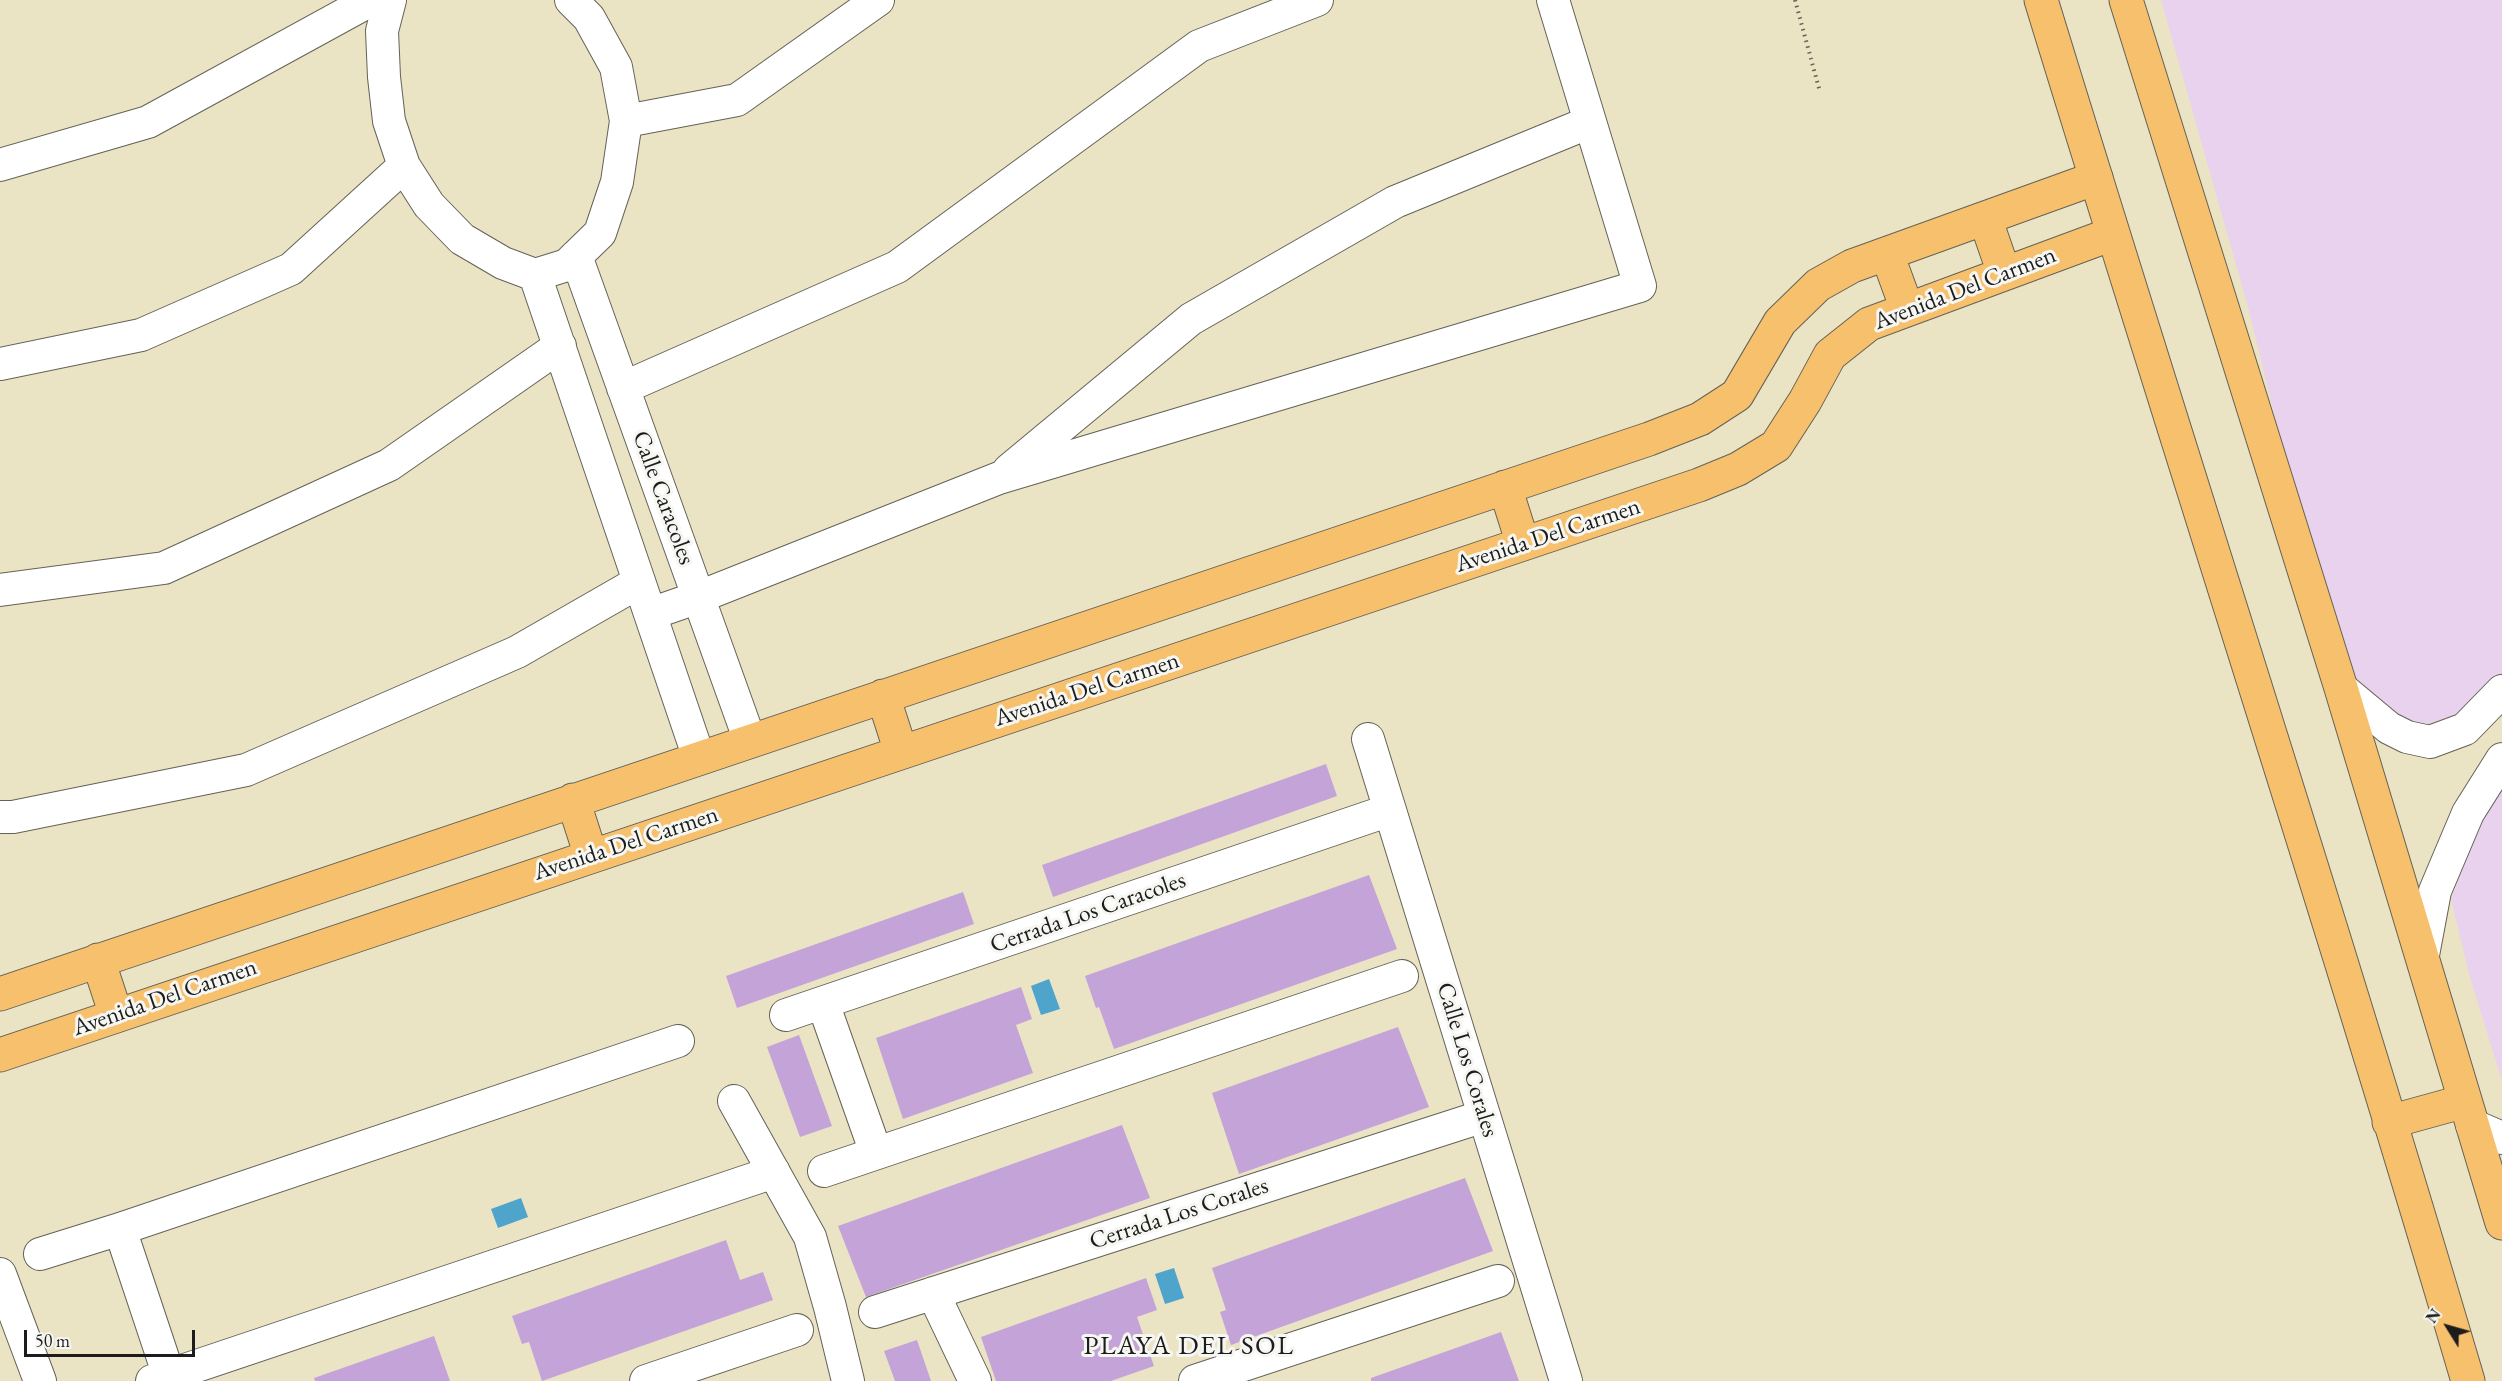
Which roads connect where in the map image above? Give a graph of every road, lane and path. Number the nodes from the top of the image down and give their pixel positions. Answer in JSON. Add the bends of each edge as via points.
{"nodes":[{"id":1,"x":371,"y":0,"type":"edge"},
{"id":2,"x":390,"y":0,"type":"edge"},
{"id":3,"x":571,"y":0,"type":"edge"},
{"id":4,"x":878,"y":0,"type":"edge"},
{"id":5,"x":1317,"y":0,"type":"edge"},
{"id":6,"x":1553,"y":0,"type":"edge"},
{"id":7,"x":1795,"y":0,"type":"edge"},
{"id":8,"x":2041,"y":0,"type":"edge"},
{"id":9,"x":2126,"y":0,"type":"edge"},
{"id":10,"x":2142,"y":0,"type":"edge"},
{"id":11,"x":2147,"y":70,"type":"junction"},
{"id":12,"x":1820,"y":92,"type":"dead end"},
{"id":13,"x":627,"y":122,"type":"junction"},
{"id":14,"x":1590,"y":122,"type":"junction"},
{"id":15,"x":0,"y":165,"type":"edge"},
{"id":16,"x":404,"y":166,"type":"junction"},
{"id":17,"x":2096,"y":178,"type":"junction"},
{"id":18,"x":1985,"y":218,"type":"junction"},
{"id":19,"x":2112,"y":234,"type":"junction"},
{"id":20,"x":1887,"y":254,"type":"junction"},
{"id":21,"x":576,"y":256,"type":"junction"},
{"id":22,"x":2004,"y":273,"type":"junction"},
{"id":23,"x":536,"y":275,"type":"junction"},
{"id":24,"x":1907,"y":309,"type":"junction"},
{"id":25,"x":560,"y":346,"type":"junction"},
{"id":26,"x":0,"y":364,"type":"edge"},
{"id":27,"x":623,"y":388,"type":"junction"},
{"id":28,"x":646,"y":450,"type":"junction"},
{"id":29,"x":600,"y":467,"type":"junction"},
{"id":30,"x":999,"y":478,"type":"junction"},
{"id":31,"x":1505,"y":487,"type":"junction"},
{"id":32,"x":1523,"y":544,"type":"junction"},
{"id":33,"x":639,"y":582,"type":"junction"},
{"id":34,"x":0,"y":590,"type":"edge"},
{"id":35,"x":699,"y":597,"type":"junction"},
{"id":36,"x":650,"y":614,"type":"junction"},
{"id":37,"x":2341,"y":688,"type":"junction"},
{"id":38,"x":2502,"y":691,"type":"edge"},
{"id":39,"x":883,"y":696,"type":"junction"},
{"id":40,"x":1368,"y":739,"type":"dead end"},
{"id":41,"x":750,"y":741,"type":"junction"},
{"id":42,"x":901,"y":752,"type":"junction"},
{"id":43,"x":699,"y":758,"type":"junction"},
{"id":44,"x":2502,"y":759,"type":"edge"},
{"id":45,"x":573,"y":800,"type":"junction"},
{"id":46,"x":1390,"y":810,"type":"junction"},
{"id":47,"x":0,"y":817,"type":"edge"},
{"id":48,"x":591,"y":856,"type":"junction"},
{"id":49,"x":2423,"y":955,"type":"junction"},
{"id":50,"x":98,"y":960,"type":"junction"},
{"id":51,"x":1402,"y":976,"type":"dead end"},
{"id":52,"x":0,"y":994,"type":"edge"},
{"id":53,"x":823,"y":1003,"type":"junction"},
{"id":54,"x":116,"y":1015,"type":"junction"},
{"id":55,"x":786,"y":1015,"type":"dead end"},
{"id":56,"x":678,"y":1041,"type":"dead end"},
{"id":57,"x":0,"y":1055,"type":"edge"},
{"id":58,"x":734,"y":1101,"type":"dead end"},
{"id":59,"x":2469,"y":1113,"type":"junction"},
{"id":60,"x":1484,"y":1116,"type":"junction"},
{"id":61,"x":2389,"y":1122,"type":"junction"},
{"id":62,"x":2502,"y":1138,"type":"edge"},
{"id":63,"x":876,"y":1153,"type":"junction"},
{"id":64,"x":824,"y":1171,"type":"dead end"},
{"id":65,"x":774,"y":1172,"type":"junction"},
{"id":66,"x":2502,"y":1222,"type":"edge"},
{"id":67,"x":120,"y":1229,"type":"junction"},
{"id":68,"x":40,"y":1254,"type":"dead end"},
{"id":69,"x":0,"y":1274,"type":"edge"},
{"id":70,"x":1498,"y":1281,"type":"dead end"},
{"id":71,"x":933,"y":1293,"type":"junction"},
{"id":72,"x":875,"y":1312,"type":"dead end"},
{"id":73,"x":796,"y":1330,"type":"dead end"},
{"id":74,"x":160,"y":1378,"type":"edge"},
{"id":75,"x":40,"y":1381,"type":"edge"},
{"id":76,"x":646,"y":1381,"type":"edge"},
{"id":77,"x":848,"y":1381,"type":"edge"},
{"id":78,"x":975,"y":1381,"type":"edge"},
{"id":79,"x":1195,"y":1381,"type":"edge"},
{"id":80,"x":1566,"y":1381,"type":"edge"},
{"id":81,"x":2468,"y":1381,"type":"edge"}],
"edges":[{"from":1,"to":15,"type":"street","via":[[148,122]]},
{"from":2,"to":16,"type":"street","via":[[382,31],[384,78],[389,121]]},
{"from":3,"to":13,"type":"street","via":[[589,18],[616,67]]},
{"from":4,"to":13,"type":"street","via":[[737,100]]},
{"from":5,"to":27,"type":"street","via":[[1199,46],[897,267]]},
{"from":6,"to":14,"type":"street"},
{"from":7,"to":12,"type":"path"},
{"from":8,"to":17,"type":"main road"},
{"from":9,"to":11,"type":"main road"},
{"from":10,"to":11,"type":"street"},
{"from":11,"to":37,"type":"main road"},
{"from":13,"to":21,"type":"street","via":[[617,182],[600,233]]},
{"from":14,"to":30,"type":"street","via":[[1395,202],[1191,320]]},
{"from":14,"to":30,"type":"street","via":[[1640,286]]},
{"from":16,"to":23,"type":"street","via":[[429,205],[462,239],[502,263]]},
{"from":16,"to":26,"type":"street","via":[[291,269],[141,334]]},
{"from":17,"to":18,"type":"main road"},
{"from":17,"to":19,"type":"main road"},
{"from":18,"to":20,"type":"main road"},
{"from":18,"to":22,"type":"main road"},
{"from":19,"to":22,"type":"main road","name":"Avenida Del Carmen"},
{"from":19,"to":61,"type":"main road","via":[[2229,599]]},
{"from":20,"to":24,"type":"main road"},
{"from":20,"to":31,"type":"main road","via":[[1851,266],[1818,285],[1780,322],[1737,395],[1700,419]]},
{"from":21,"to":23,"type":"street","via":[[567,265]]},
{"from":21,"to":27,"type":"street","name":"Calle Caracoles"},
{"from":22,"to":24,"type":"main road","name":"Avenida Del Carmen"},
{"from":23,"to":25,"type":"street","name":"Calle Caracoles"},
{"from":24,"to":32,"type":"main road","name":"Avenida Del Carmen","via":[[1869,324],[1830,355],[1776,446],[1738,469],[1699,485]]},
{"from":25,"to":29,"type":"street","name":"Calle Caracoles"},
{"from":25,"to":34,"type":"street","via":[[389,465],[164,568]]},
{"from":27,"to":28,"type":"street","name":"Calle Caracoles"},
{"from":28,"to":29,"type":"street"},
{"from":28,"to":35,"type":"street","name":"Calle Caracoles"},
{"from":29,"to":33,"type":"street","name":"Calle Caracoles"},
{"from":30,"to":35,"type":"street"},
{"from":31,"to":32,"type":"main road"},
{"from":31,"to":39,"type":"main road"},
{"from":32,"to":42,"type":"main road","name":"Avenida Del Carmen"},
{"from":33,"to":36,"type":"street","name":"Calle Caracoles"},
{"from":33,"to":47,"type":"street","via":[[517,652],[246,770],[13,818]]},
{"from":35,"to":36,"type":"street"},
{"from":35,"to":41,"type":"street","name":"Calle Caracoles"},
{"from":36,"to":43,"type":"street","name":"Calle Caracoles"},
{"from":37,"to":38,"type":"street","via":[[2389,728],[2430,741],[2464,729]]},
{"from":37,"to":49,"type":"main road"},
{"from":39,"to":41,"type":"main road"},
{"from":39,"to":42,"type":"main road"},
{"from":40,"to":46,"type":"street","name":"Calle Los Corales"},
{"from":41,"to":43,"type":"main road"},
{"from":42,"to":48,"type":"main road","name":"Avenida Del Carmen"},
{"from":43,"to":45,"type":"main road"},
{"from":44,"to":49,"type":"street","via":[[2469,813],[2435,891]]},
{"from":45,"to":48,"type":"main road"},
{"from":45,"to":50,"type":"main road"},
{"from":46,"to":53,"type":"street","name":"Cerrada Los Caracoles"},
{"from":46,"to":60,"type":"street","name":"Calle Los Corales"},
{"from":48,"to":54,"type":"main road","name":"Avenida Del Carmen"},
{"from":49,"to":59,"type":"main road"},
{"from":50,"to":52,"type":"main road"},
{"from":50,"to":54,"type":"main road"},
{"from":51,"to":63,"type":"street"},
{"from":53,"to":55,"type":"street","name":"Cerrada Los Caracoles"},
{"from":53,"to":63,"type":"street"},
{"from":54,"to":57,"type":"main road","name":"Avenida Del Carmen"},
{"from":56,"to":67,"type":"street"},
{"from":58,"to":65,"type":"street"},
{"from":59,"to":61,"type":"main road"},
{"from":59,"to":62,"type":"street"},
{"from":59,"to":66,"type":"main road"},
{"from":60,"to":71,"type":"street","name":"Cerrada Los Corales"},
{"from":60,"to":80,"type":"street","name":"Calle Los Corales"},
{"from":61,"to":81,"type":"main road"},
{"from":63,"to":64,"type":"street"},
{"from":65,"to":74,"type":"street"},
{"from":65,"to":77,"type":"street","via":[[810,1237]]},
{"from":67,"to":68,"type":"street"},
{"from":67,"to":74,"type":"street"},
{"from":69,"to":75,"type":"street"},
{"from":70,"to":79,"type":"street"},
{"from":71,"to":72,"type":"street","name":"Cerrada Los Corales"},
{"from":71,"to":78,"type":"street"},
{"from":73,"to":76,"type":"street"}]}
